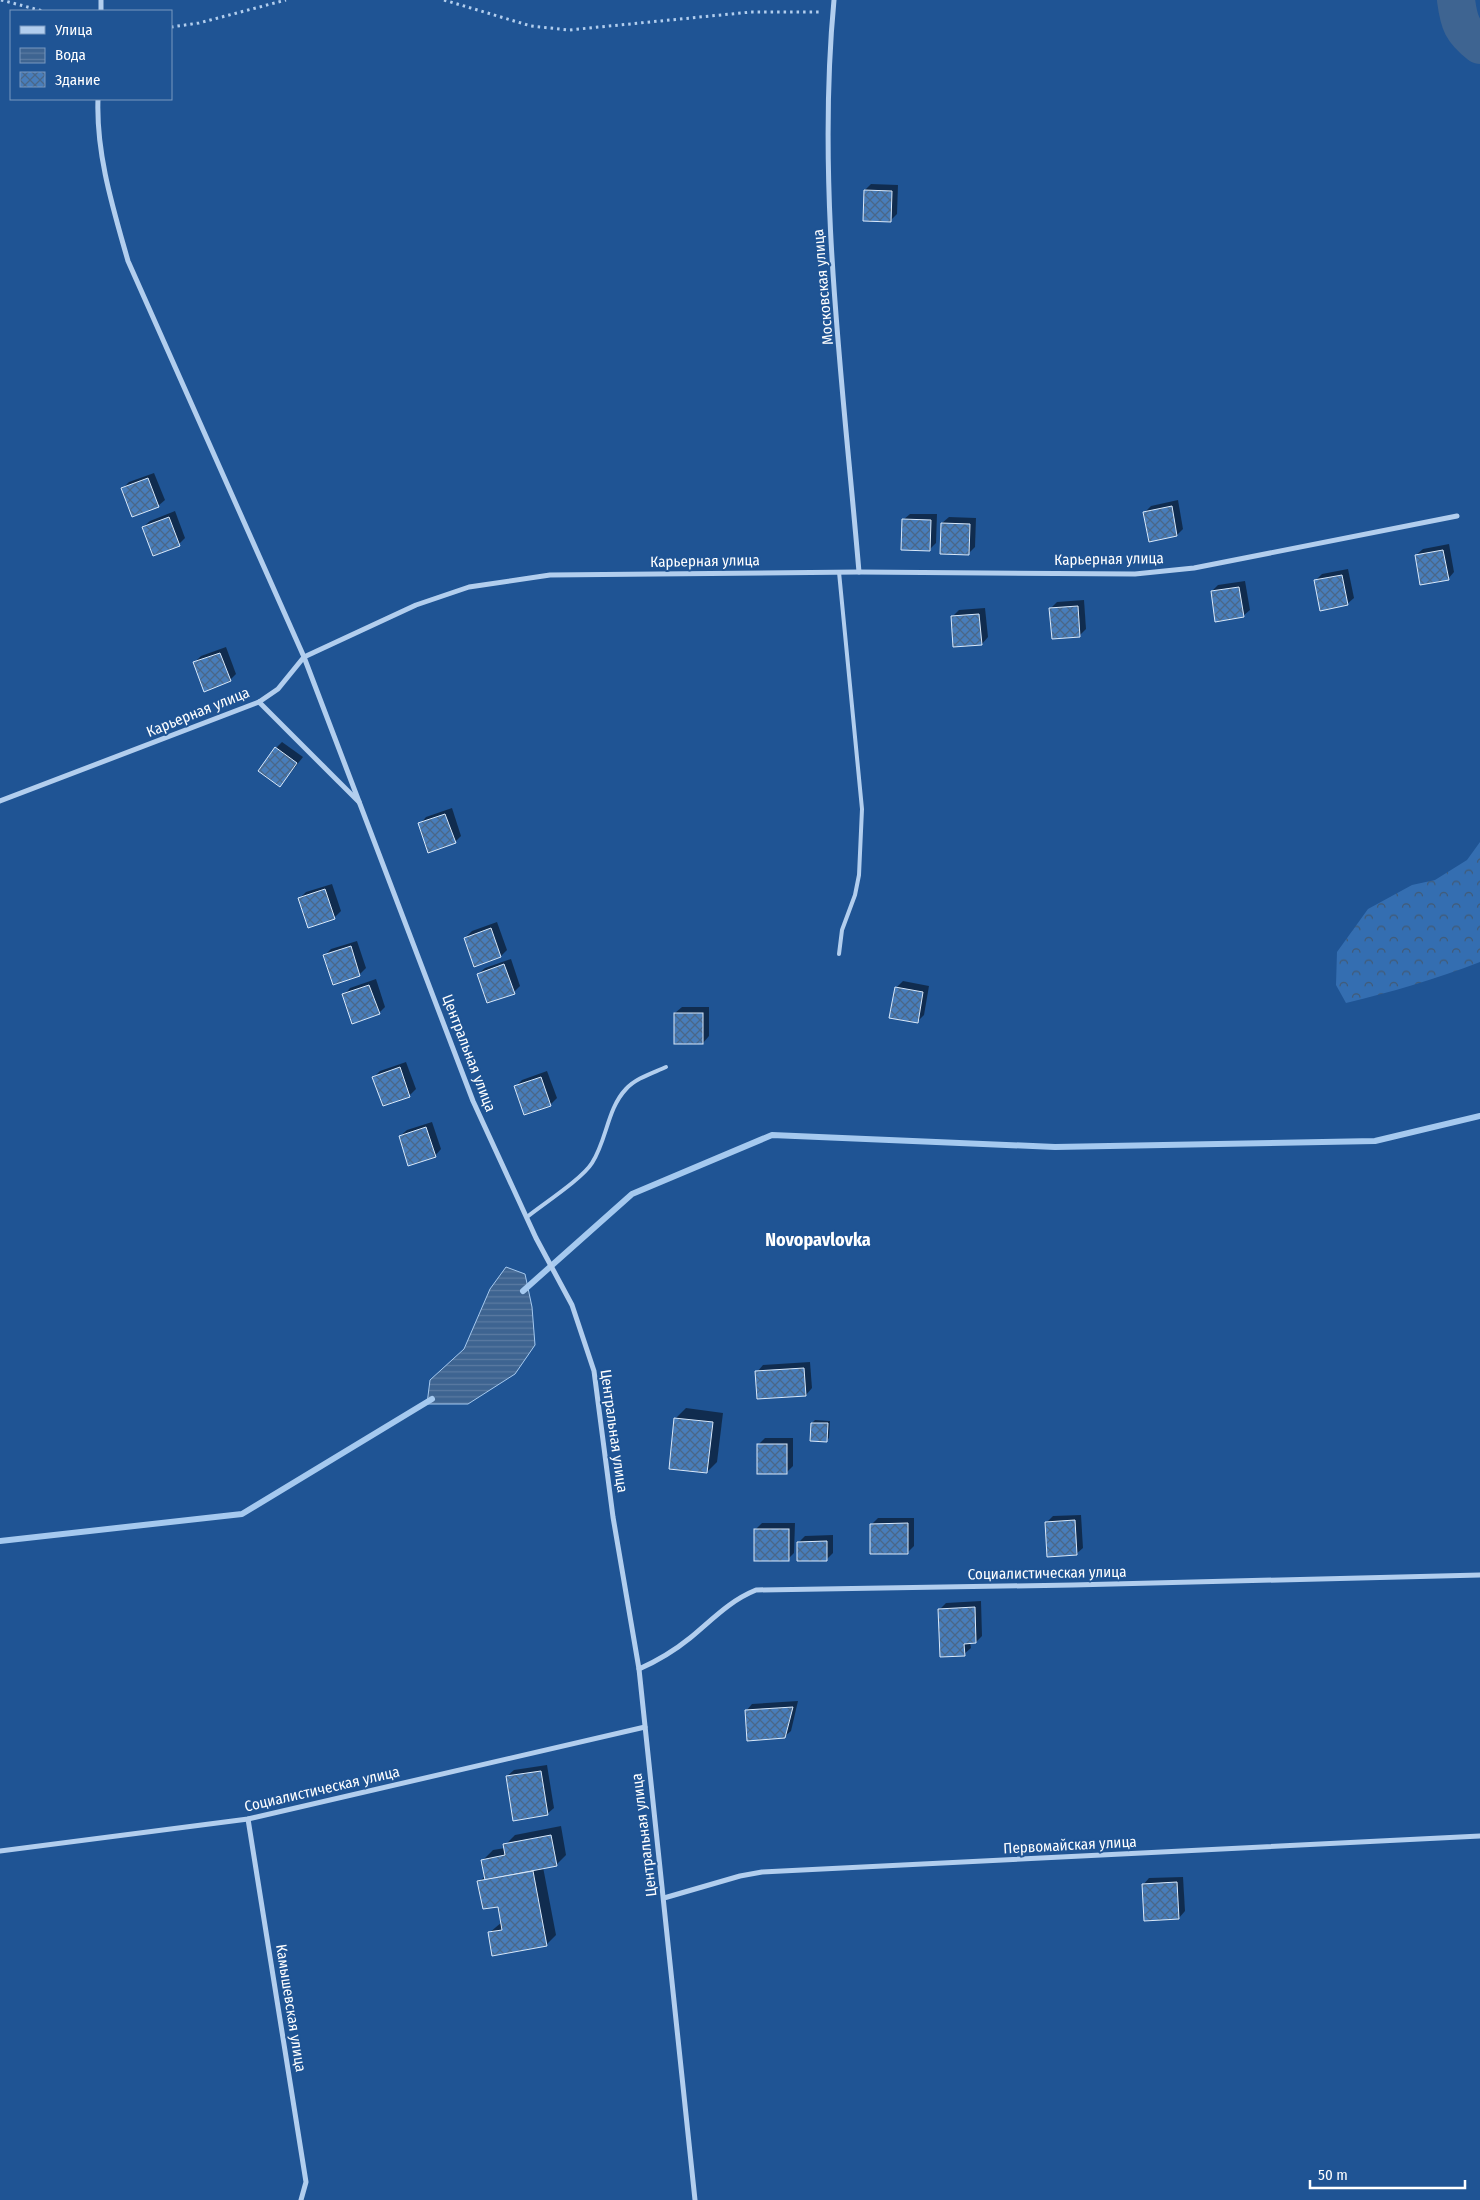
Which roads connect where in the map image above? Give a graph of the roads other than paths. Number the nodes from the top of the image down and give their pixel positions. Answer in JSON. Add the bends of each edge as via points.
{"nodes":[{"id":1,"x":834,"y":0,"type":"edge"},
{"id":2,"x":98,"y":100,"type":"edge"},
{"id":3,"x":1457,"y":516,"type":"dead end"},
{"id":4,"x":840,"y":572,"type":"junction"},
{"id":5,"x":860,"y":572,"type":"junction"},
{"id":6,"x":304,"y":657,"type":"junction"},
{"id":7,"x":259,"y":702,"type":"junction"},
{"id":8,"x":0,"y":801,"type":"edge"},
{"id":9,"x":361,"y":805,"type":"junction"},
{"id":10,"x":840,"y":954,"type":"dead end"},
{"id":11,"x":666,"y":1067,"type":"dead end"},
{"id":12,"x":527,"y":1217,"type":"junction"},
{"id":13,"x":1480,"y":1575,"type":"edge"},
{"id":14,"x":639,"y":1669,"type":"junction"},
{"id":15,"x":645,"y":1727,"type":"junction"},
{"id":16,"x":248,"y":1819,"type":"junction"},
{"id":17,"x":1480,"y":1836,"type":"edge"},
{"id":18,"x":0,"y":1851,"type":"edge"},
{"id":19,"x":664,"y":1898,"type":"junction"},
{"id":20,"x":301,"y":2200,"type":"edge"},
{"id":21,"x":695,"y":2200,"type":"edge"}],
"edges":[{"from":1,"to":5,"type":"street","name":"Московская улица","via":[[828,209]]},
{"from":2,"to":6,"type":"street","name":"Центральная улица","via":[[103,164],[128,261]]},
{"from":3,"to":5,"type":"street","name":"Карьерная улица","via":[[1194,568],[1135,574]]},
{"from":4,"to":5,"type":"street","name":"Карьерная улица"},
{"from":4,"to":6,"type":"street","name":"Карьерная улица","via":[[550,575],[469,587],[416,605]]},
{"from":4,"to":10,"type":"lane","via":[[862,809],[859,875],[842,930]]},
{"from":6,"to":7,"type":"street","name":"Карьерная улица","via":[[278,689]]},
{"from":6,"to":9,"type":"street","name":"Центральная улица"},
{"from":7,"to":8,"type":"street","name":"Карьерная улица"},
{"from":7,"to":9,"type":"street"},
{"from":9,"to":12,"type":"street","name":"Центральная улица","via":[[473,1100]]},
{"from":11,"to":12,"type":"lane","via":[[626,1089],[614,1105],[603,1145],[591,1165]]},
{"from":12,"to":14,"type":"street","name":"Центральная улица","via":[[572,1305],[594,1371],[613,1517]]},
{"from":13,"to":14,"type":"street","name":"Социалистическая улица","via":[[1073,1586],[756,1590],[738,1597],[689,1639]]},
{"from":14,"to":15,"type":"street","name":"Центральная улица"},
{"from":15,"to":16,"type":"street","name":"Социалистическая улица"},
{"from":15,"to":19,"type":"street","name":"Центральная улица"},
{"from":16,"to":18,"type":"street","name":"Социалистическая улица"},
{"from":16,"to":20,"type":"street","name":"Камышевская улица","via":[[306,2182]]},
{"from":17,"to":19,"type":"street","name":"Первомайская улица","via":[[762,1872]]},
{"from":19,"to":21,"type":"street","name":"Центральная улица"}]}
